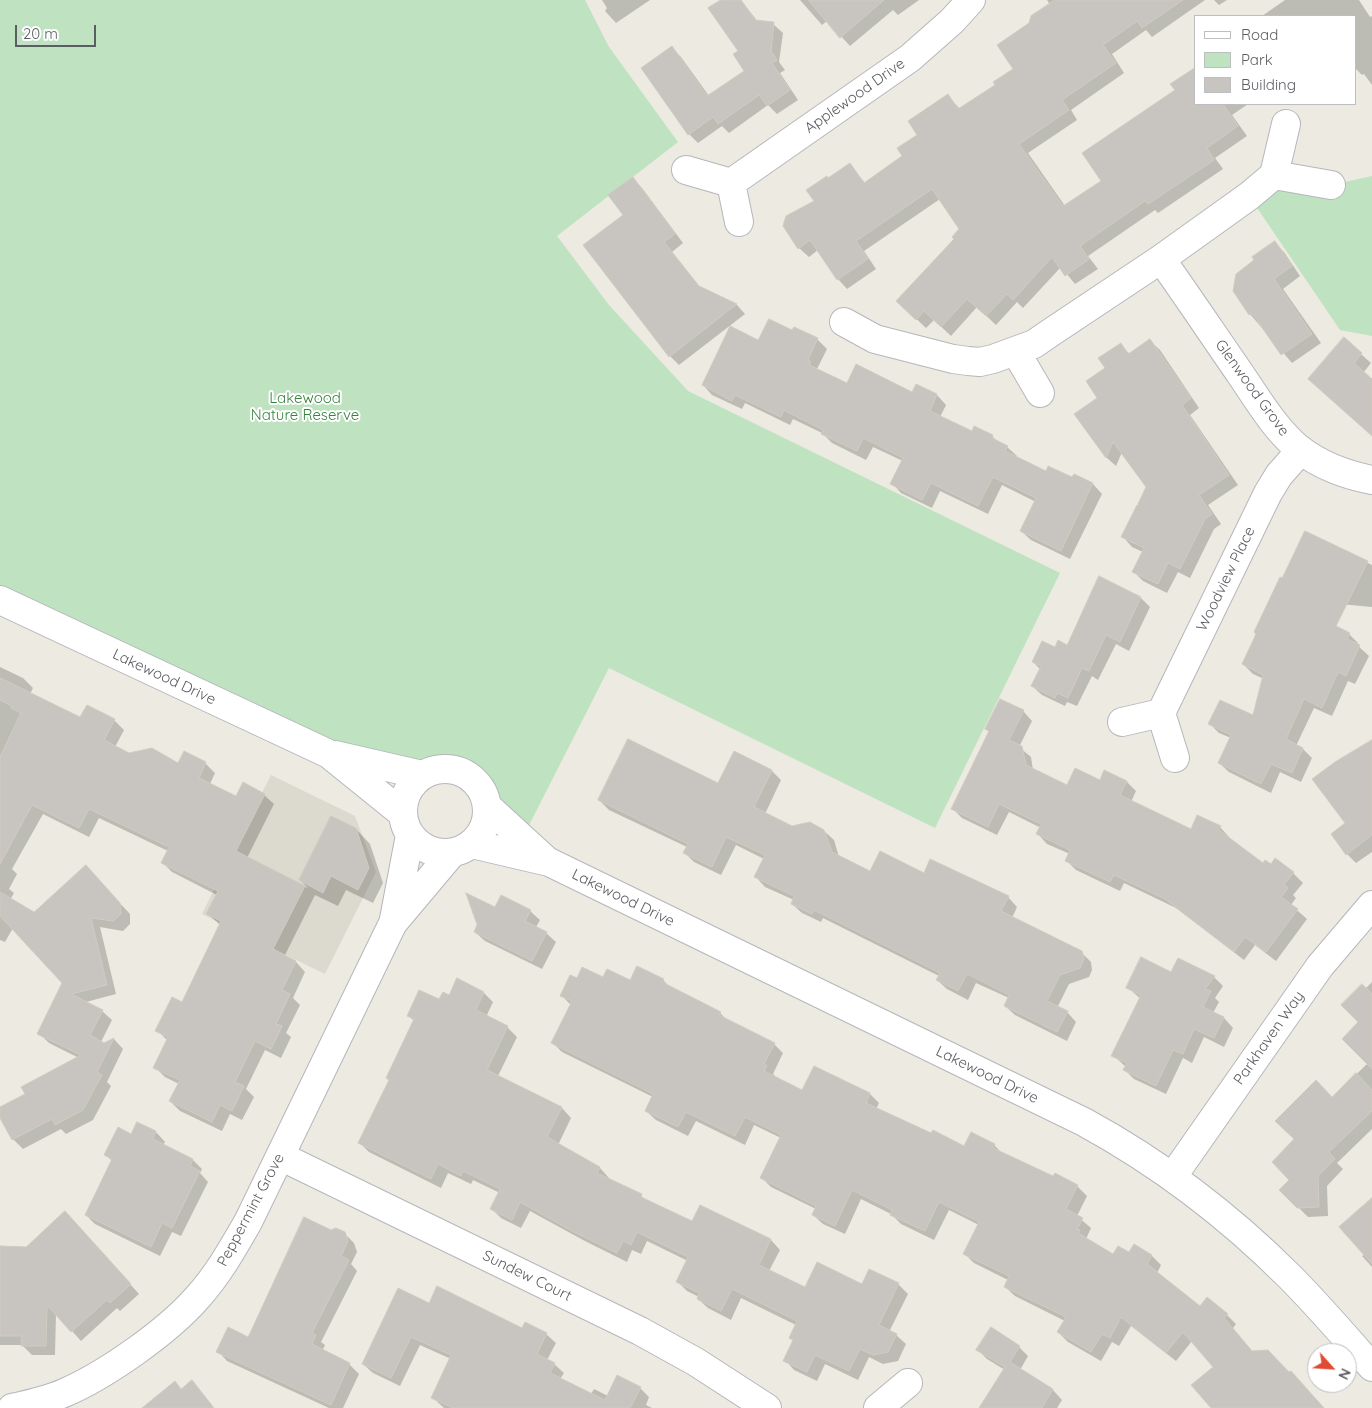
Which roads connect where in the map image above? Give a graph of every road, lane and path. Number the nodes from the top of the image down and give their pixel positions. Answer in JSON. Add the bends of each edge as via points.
{"nodes":[{"id":1,"x":971,"y":0,"type":"edge"},
{"id":2,"x":1286,"y":124,"type":"dead end"},
{"id":3,"x":686,"y":170,"type":"dead end"},
{"id":4,"x":1274,"y":175,"type":"junction"},
{"id":5,"x":731,"y":184,"type":"junction"},
{"id":6,"x":1332,"y":185,"type":"dead end"},
{"id":7,"x":739,"y":222,"type":"dead end"},
{"id":8,"x":1161,"y":259,"type":"junction"},
{"id":9,"x":844,"y":322,"type":"dead end"},
{"id":10,"x":1016,"y":352,"type":"junction"},
{"id":11,"x":1040,"y":393,"type":"dead end"},
{"id":12,"x":1301,"y":450,"type":"junction"},
{"id":13,"x":1372,"y":480,"type":"edge"},
{"id":14,"x":0,"y":600,"type":"edge"},
{"id":15,"x":1161,"y":713,"type":"junction"},
{"id":16,"x":1122,"y":722,"type":"dead end"},
{"id":17,"x":329,"y":754,"type":"junction"},
{"id":18,"x":1175,"y":758,"type":"dead end"},
{"id":19,"x":422,"y":775,"type":"junction"},
{"id":20,"x":488,"y":807,"type":"junction"},
{"id":21,"x":406,"y":824,"type":"junction"},
{"id":22,"x":462,"y":849,"type":"junction"},
{"id":23,"x":548,"y":862,"type":"junction"},
{"id":24,"x":1372,"y":905,"type":"edge"},
{"id":25,"x":393,"y":923,"type":"junction"},
{"id":26,"x":280,"y":1156,"type":"junction"},
{"id":27,"x":1173,"y":1176,"type":"junction"},
{"id":28,"x":1372,"y":1367,"type":"edge"},
{"id":29,"x":908,"y":1383,"type":"dead end"},
{"id":30,"x":66,"y":1401,"type":"edge"},
{"id":31,"x":12,"y":1408,"type":"edge"},
{"id":32,"x":767,"y":1408,"type":"edge"},
{"id":33,"x":878,"y":1408,"type":"edge"}],
"edges":[{"from":1,"to":5,"type":"street","name":"Applewood Drive","via":[[910,58]]},
{"from":2,"to":4,"type":"street"},
{"from":3,"to":5,"type":"street"},
{"from":4,"to":6,"type":"street"},
{"from":4,"to":8,"type":"street"},
{"from":5,"to":7,"type":"street"},
{"from":8,"to":10,"type":"street","via":[[1034,344]]},
{"from":8,"to":12,"type":"street","name":"Glenwood Grove","via":[[1265,410]]},
{"from":9,"to":10,"type":"street","via":[[875,339],[954,359],[980,362]]},
{"from":10,"to":11,"type":"street"},
{"from":12,"to":13,"type":"street","name":"Glenwood Grove","via":[[1341,472]]},
{"from":12,"to":15,"type":"street","name":"Woodview Place","via":[[1268,493]]},
{"from":14,"to":17,"type":"street","name":"Lakewood Drive"},
{"from":15,"to":16,"type":"street"},
{"from":15,"to":18,"type":"street"},
{"from":17,"to":19,"type":"street","name":"Lakewood Drive"},
{"from":17,"to":21,"type":"street","name":"Lakewood Drive"},
{"from":19,"to":20,"type":"street","via":[[436,769],[464,772],[476,781]]},
{"from":19,"to":21,"type":"street","via":[[405,798]]},
{"from":20,"to":22,"type":"street","via":[[487,821],[481,834]]},
{"from":20,"to":23,"type":"street","name":"Lakewood Drive"},
{"from":21,"to":22,"type":"street","via":[[418,844],[428,850],[439,853]]},
{"from":21,"to":25,"type":"street","name":"Peppermint Grove"},
{"from":22,"to":23,"type":"street","name":"Lakewood Drive"},
{"from":22,"to":25,"type":"street","name":"Peppermint Grove"},
{"from":23,"to":27,"type":"street","name":"Lakewood Drive","via":[[1084,1122]]},
{"from":24,"to":27,"type":"street","name":"Parkhaven Way","via":[[1320,966]]},
{"from":25,"to":26,"type":"street","name":"Peppermint Grove"},
{"from":26,"to":30,"type":"street","name":"Peppermint Grove","via":[[229,1255],[197,1299],[168,1325]]},
{"from":26,"to":32,"type":"street","name":"Sundew Court","via":[[640,1331],[696,1362]]},
{"from":27,"to":28,"type":"street","name":"Lakewood Drive","via":[[1261,1248]]},
{"from":29,"to":33,"type":"street"},
{"from":30,"to":31,"type":"street","name":"Peppermint Grove"}]}
